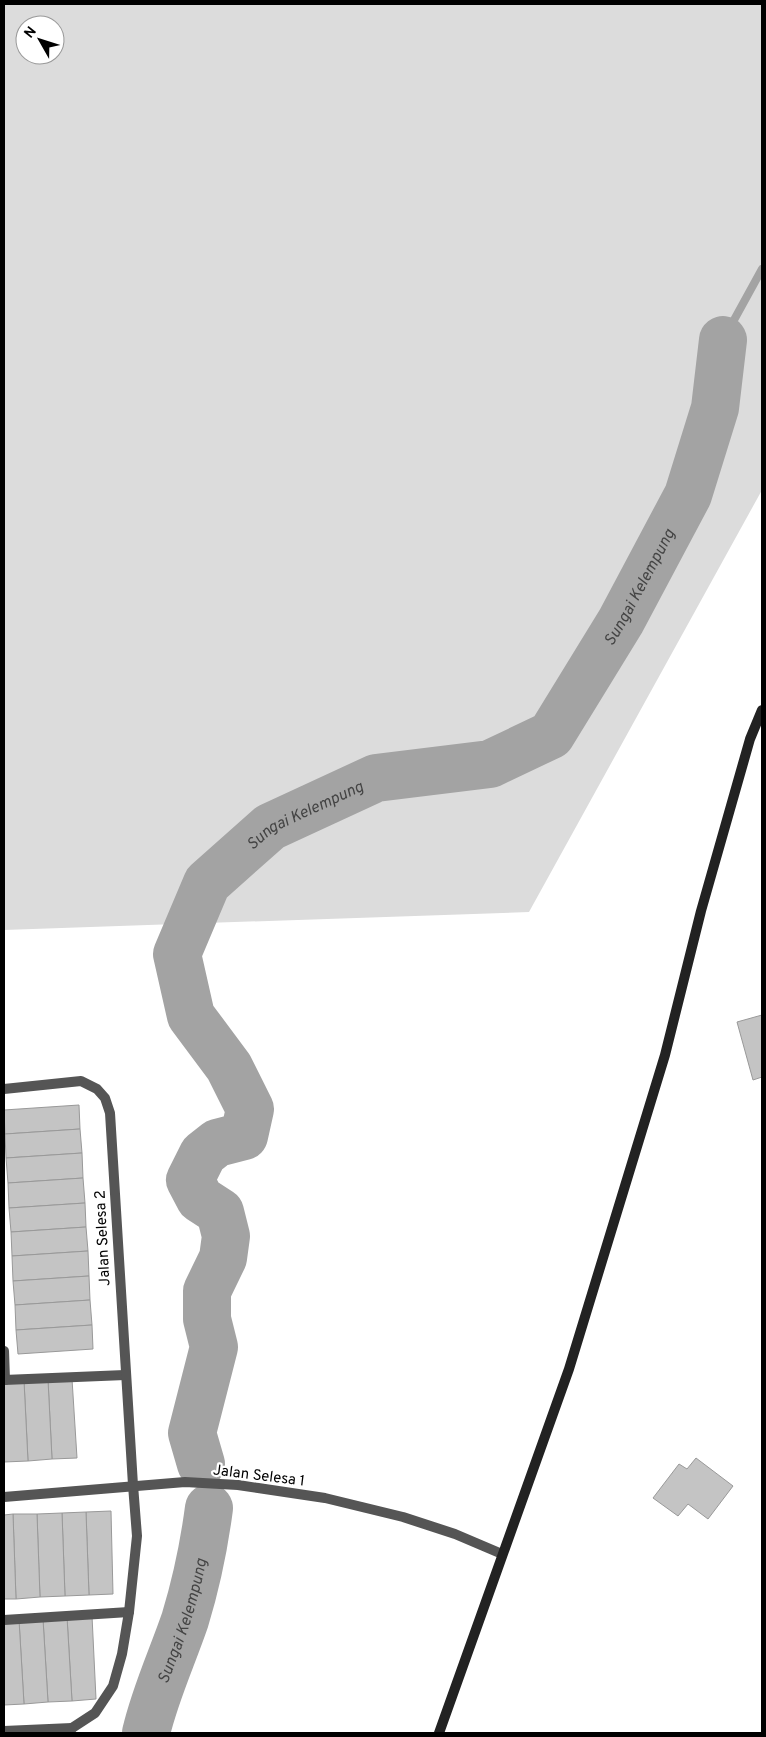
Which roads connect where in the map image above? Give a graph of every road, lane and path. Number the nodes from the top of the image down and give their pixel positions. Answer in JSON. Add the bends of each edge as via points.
{"nodes":[{"id":1,"x":762,"y":710,"type":"edge"},
{"id":2,"x":4,"y":1089,"type":"edge"},
{"id":3,"x":4,"y":1351,"type":"edge"},
{"id":4,"x":125,"y":1375,"type":"junction"},
{"id":5,"x":5,"y":1380,"type":"edge"},
{"id":6,"x":133,"y":1485,"type":"junction"},
{"id":7,"x":4,"y":1496,"type":"edge"},
{"id":8,"x":502,"y":1554,"type":"junction"},
{"id":9,"x":129,"y":1612,"type":"junction"},
{"id":10,"x":4,"y":1620,"type":"edge"},
{"id":11,"x":4,"y":1731,"type":"edge"},
{"id":12,"x":439,"y":1733,"type":"edge"}],
"edges":[{"from":1,"to":8,"type":"main road","via":[[750,739],[701,911],[665,1055],[617,1214],[568,1369]]},
{"from":2,"to":4,"type":"street","name":"Jalan Selesa 2","via":[[81,1081],[97,1089],[105,1098],[110,1114]]},
{"from":3,"to":5,"type":"street"},
{"from":4,"to":5,"type":"street"},
{"from":4,"to":6,"type":"street","name":"Jalan Selesa 2"},
{"from":6,"to":7,"type":"street","name":"Jalan Selesa 1"},
{"from":6,"to":8,"type":"street","name":"Jalan Selesa 1","via":[[185,1482],[238,1485],[325,1498],[403,1517]]},
{"from":6,"to":9,"type":"street","name":"Jalan Selesa 2","via":[[137,1536]]},
{"from":8,"to":12,"type":"main road"},
{"from":9,"to":10,"type":"street"},
{"from":9,"to":11,"type":"street","name":"Jalan Selesa 2","via":[[113,1686],[95,1713],[72,1728]]}]}
